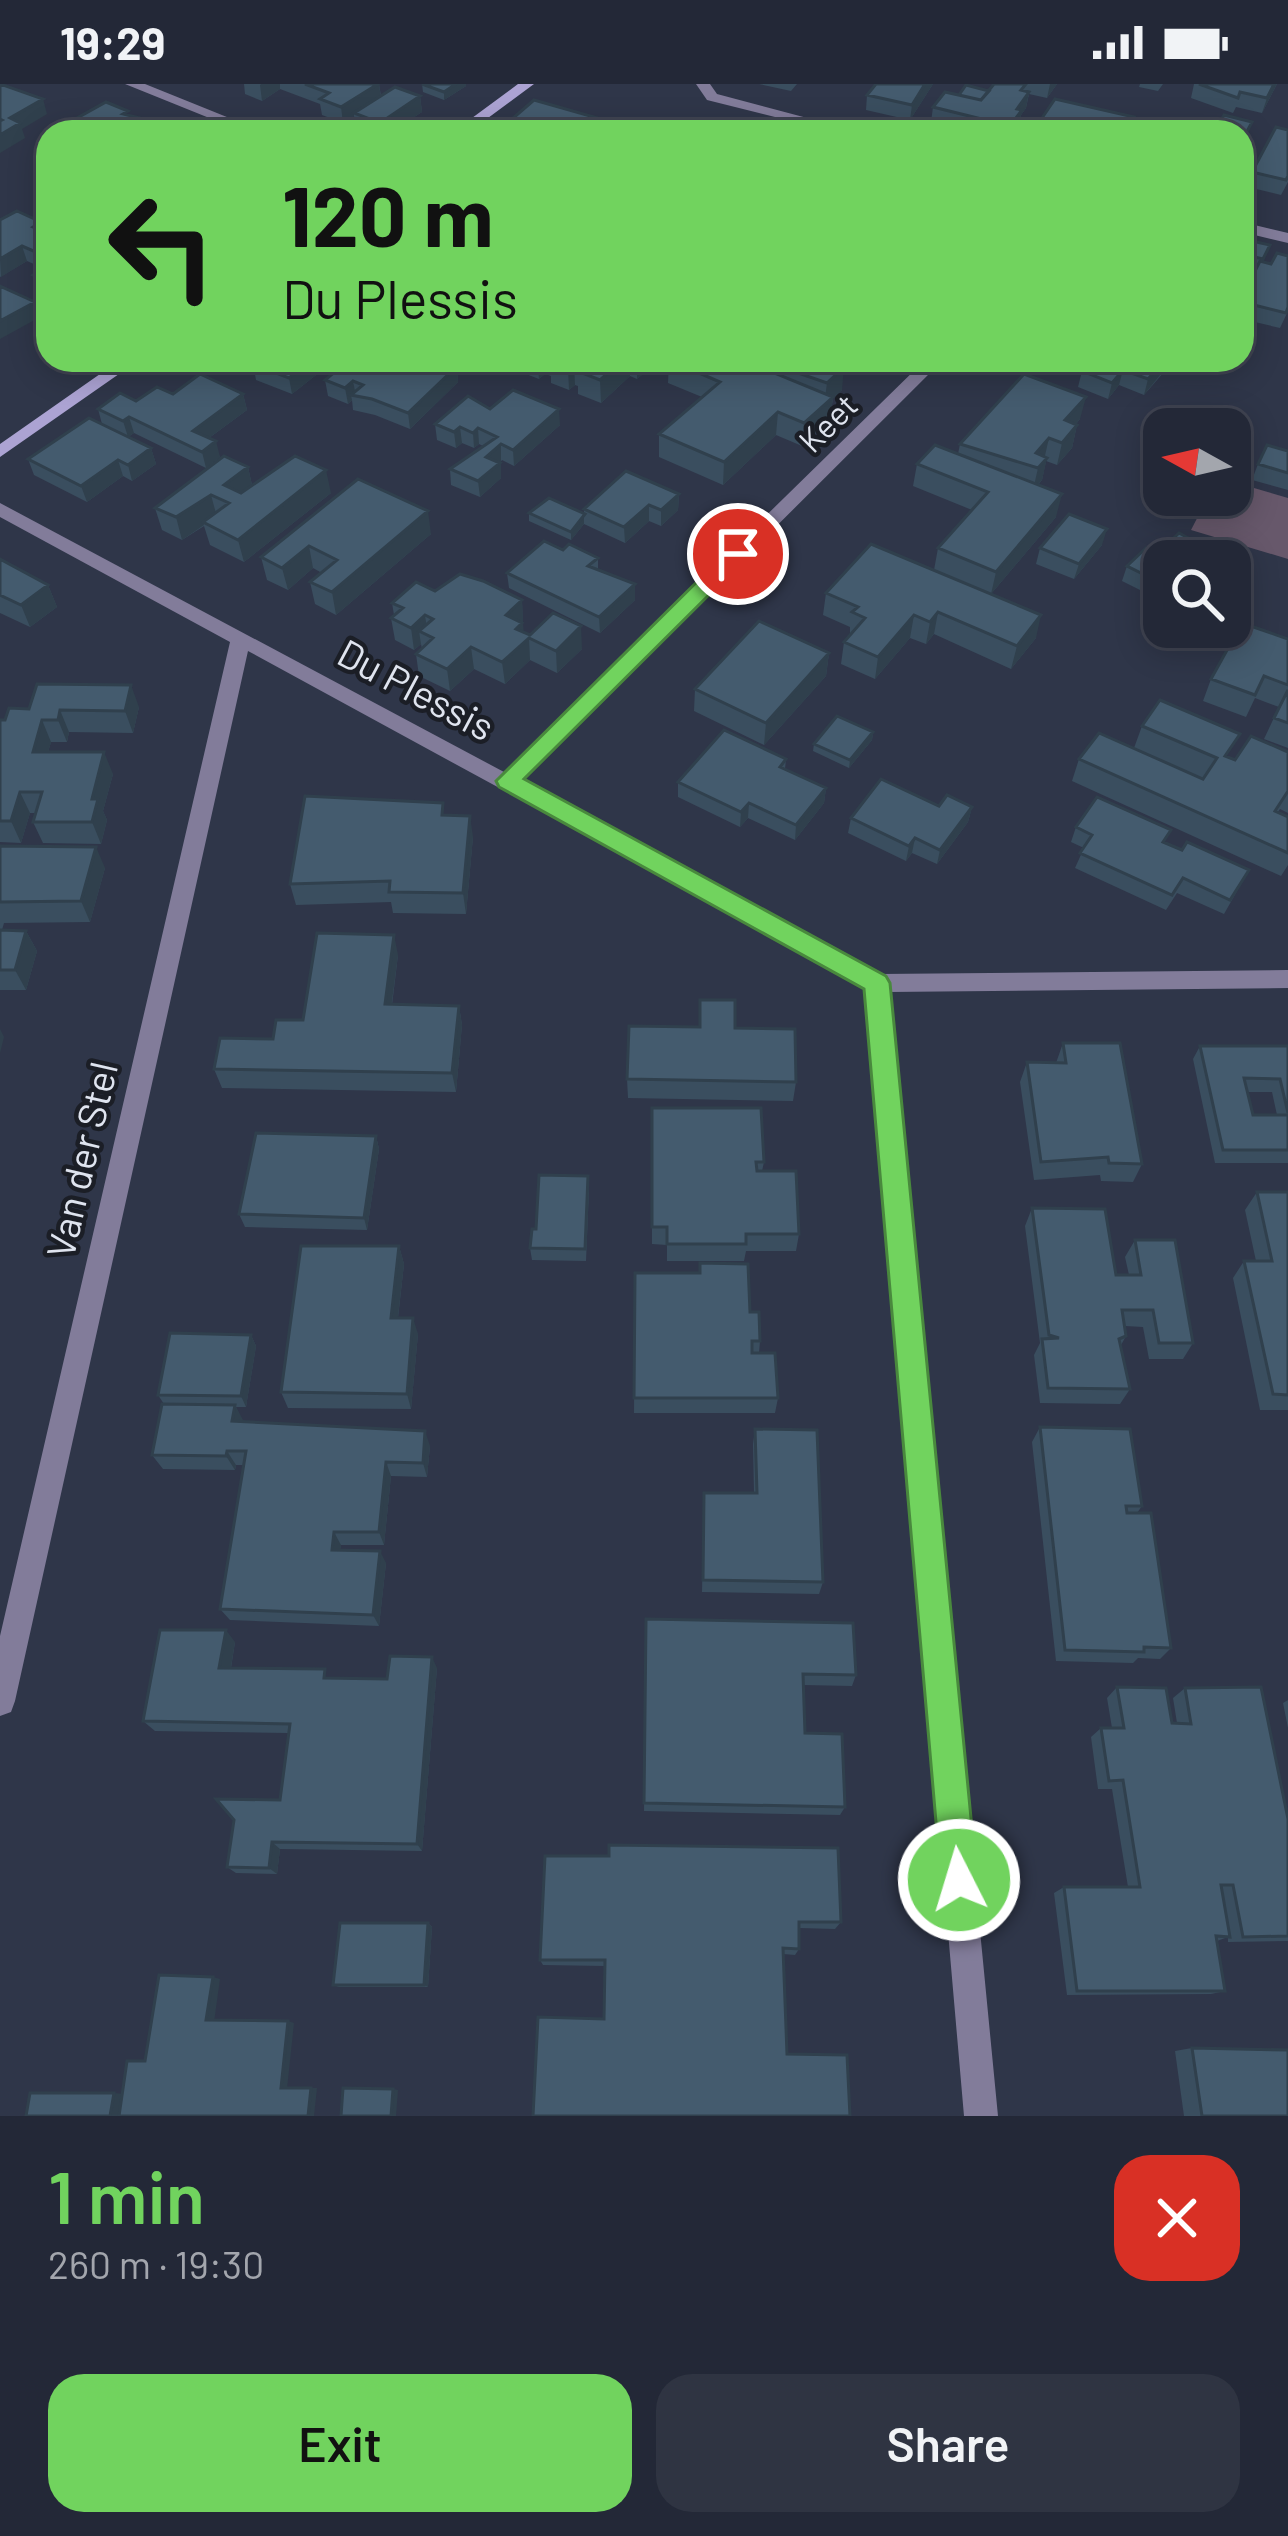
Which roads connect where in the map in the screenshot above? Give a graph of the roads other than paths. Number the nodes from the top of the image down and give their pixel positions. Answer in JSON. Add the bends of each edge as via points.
{"nodes":[{"id":1,"x":132,"y":84,"type":"edge"},
{"id":2,"x":527,"y":84,"type":"edge"},
{"id":3,"x":708,"y":91,"type":"edge"},
{"id":4,"x":226,"y":120,"type":"edge"},
{"id":5,"x":477,"y":120,"type":"edge"},
{"id":6,"x":811,"y":120,"type":"edge"},
{"id":7,"x":1254,"y":230,"type":"edge"},
{"id":8,"x":1288,"y":238,"type":"edge"},
{"id":9,"x":114,"y":372,"type":"edge"},
{"id":10,"x":923,"y":372,"type":"edge"},
{"id":11,"x":0,"y":452,"type":"edge"},
{"id":12,"x":0,"y":509,"type":"edge"},
{"id":13,"x":241,"y":637,"type":"junction"},
{"id":14,"x":508,"y":781,"type":"junction"},
{"id":15,"x":1288,"y":980,"type":"edge"},
{"id":16,"x":877,"y":983,"type":"junction"},
{"id":17,"x":0,"y":1701,"type":"edge"},
{"id":18,"x":981,"y":2116,"type":"edge"}],
"edges":[{"from":1,"to":4,"type":"street"},
{"from":2,"to":5,"type":"street"},
{"from":3,"to":6,"type":"street"},
{"from":7,"to":8,"type":"street"},
{"from":9,"to":11,"type":"street"},
{"from":10,"to":14,"type":"street","name":"Keet"},
{"from":12,"to":13,"type":"street","name":"Du Plessis"},
{"from":13,"to":14,"type":"street","name":"Du Plessis"},
{"from":13,"to":17,"type":"street","name":"Van der Stel"},
{"from":14,"to":16,"type":"street","name":"Du Plessis"},
{"from":15,"to":16,"type":"street","name":"Du Plessis"},
{"from":16,"to":18,"type":"street"}]}
